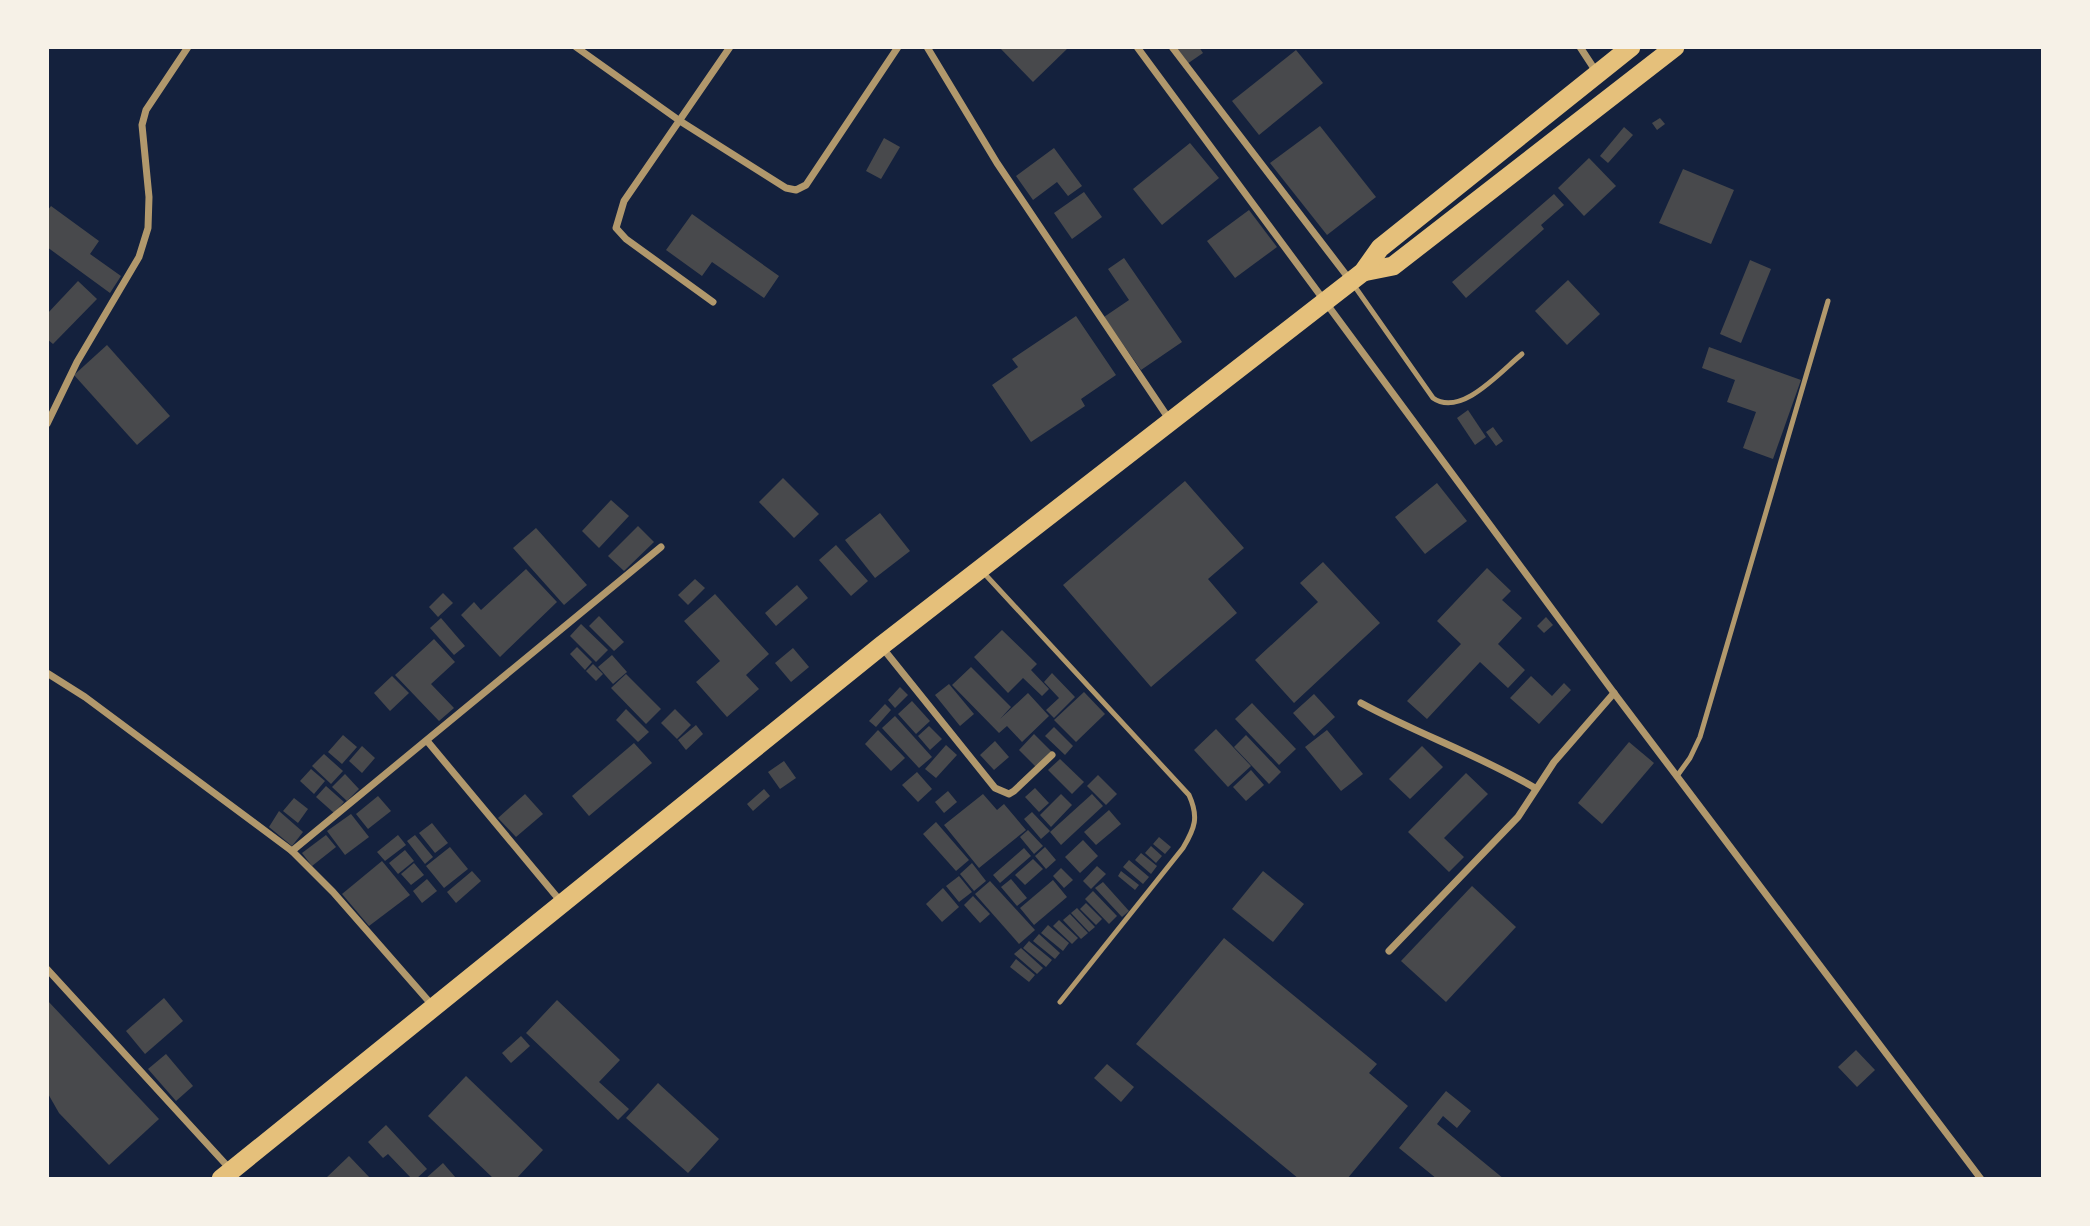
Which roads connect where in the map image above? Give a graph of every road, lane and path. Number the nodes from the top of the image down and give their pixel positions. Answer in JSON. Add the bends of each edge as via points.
{"nodes":[{"id":1,"x":188,"y":47,"type":"edge"},
{"id":2,"x":576,"y":47,"type":"edge"},
{"id":3,"x":730,"y":47,"type":"edge"},
{"id":4,"x":898,"y":47,"type":"edge"},
{"id":5,"x":927,"y":47,"type":"edge"},
{"id":6,"x":1137,"y":47,"type":"edge"},
{"id":7,"x":1172,"y":47,"type":"edge"},
{"id":8,"x":1580,"y":47,"type":"edge"},
{"id":9,"x":1630,"y":47,"type":"edge"},
{"id":10,"x":1675,"y":47,"type":"edge"},
{"id":11,"x":1598,"y":73,"type":"junction"},
{"id":12,"x":680,"y":121,"type":"junction"},
{"id":13,"x":1357,"y":277,"type":"junction"},
{"id":14,"x":1829,"y":301,"type":"dead end"},
{"id":15,"x":713,"y":302,"type":"dead end"},
{"id":16,"x":1324,"y":303,"type":"junction"},
{"id":17,"x":1522,"y":354,"type":"dead end"},
{"id":18,"x":1171,"y":423,"type":"junction"},
{"id":19,"x":47,"y":424,"type":"edge"},
{"id":20,"x":661,"y":547,"type":"dead end"},
{"id":21,"x":979,"y":569,"type":"junction"},
{"id":22,"x":881,"y":646,"type":"junction"},
{"id":23,"x":47,"y":673,"type":"edge"},
{"id":24,"x":1614,"y":692,"type":"junction"},
{"id":25,"x":1361,"y":703,"type":"dead end"},
{"id":26,"x":428,"y":741,"type":"junction"},
{"id":27,"x":1052,"y":755,"type":"dead end"},
{"id":28,"x":1677,"y":776,"type":"junction"},
{"id":29,"x":1535,"y":789,"type":"junction"},
{"id":30,"x":292,"y":851,"type":"junction"},
{"id":31,"x":562,"y":904,"type":"junction"},
{"id":32,"x":1389,"y":951,"type":"dead end"},
{"id":33,"x":47,"y":968,"type":"edge"},
{"id":34,"x":1060,"y":1002,"type":"dead end"},
{"id":35,"x":435,"y":1008,"type":"junction"},
{"id":36,"x":226,"y":1175,"type":"edge"},
{"id":37,"x":1981,"y":1179,"type":"edge"}],
"edges":[{"from":1,"to":19,"type":"street","via":[[146,110],[142,125],[149,208],[139,257],[76,362]]},
{"from":2,"to":12,"type":"street"},
{"from":3,"to":12,"type":"street"},
{"from":4,"to":12,"type":"street","via":[[806,185],[796,190]]},
{"from":5,"to":18,"type":"street","via":[[997,163]]},
{"from":6,"to":16,"type":"street"},
{"from":7,"to":13,"type":"street"},
{"from":8,"to":11,"type":"street"},
{"from":9,"to":11,"type":"highway"},
{"from":10,"to":13,"type":"highway","via":[[1393,266]]},
{"from":11,"to":13,"type":"highway","via":[[1380,248]]},
{"from":12,"to":15,"type":"street","via":[[624,201],[616,228]]},
{"from":13,"to":16,"type":"highway"},
{"from":13,"to":17,"type":"lane","via":[[1441,404],[1468,397]]},
{"from":14,"to":28,"type":"lane","via":[[1700,737]]},
{"from":16,"to":18,"type":"highway"},
{"from":16,"to":24,"type":"street"},
{"from":18,"to":21,"type":"highway"},
{"from":20,"to":26,"type":"street"},
{"from":21,"to":22,"type":"highway"},
{"from":21,"to":34,"type":"lane","via":[[1189,795],[1197,811],[1195,829],[1183,848]]},
{"from":22,"to":27,"type":"street","via":[[995,788],[1009,794]]},
{"from":22,"to":31,"type":"highway"},
{"from":23,"to":30,"type":"street"},
{"from":24,"to":28,"type":"street"},
{"from":24,"to":29,"type":"street"},
{"from":25,"to":29,"type":"street"},
{"from":26,"to":30,"type":"street"},
{"from":26,"to":31,"type":"street"},
{"from":28,"to":37,"type":"street"},
{"from":29,"to":32,"type":"street","via":[[1518,817]]},
{"from":30,"to":35,"type":"street"},
{"from":31,"to":35,"type":"highway"},
{"from":33,"to":36,"type":"street"},
{"from":35,"to":36,"type":"highway"}]}
